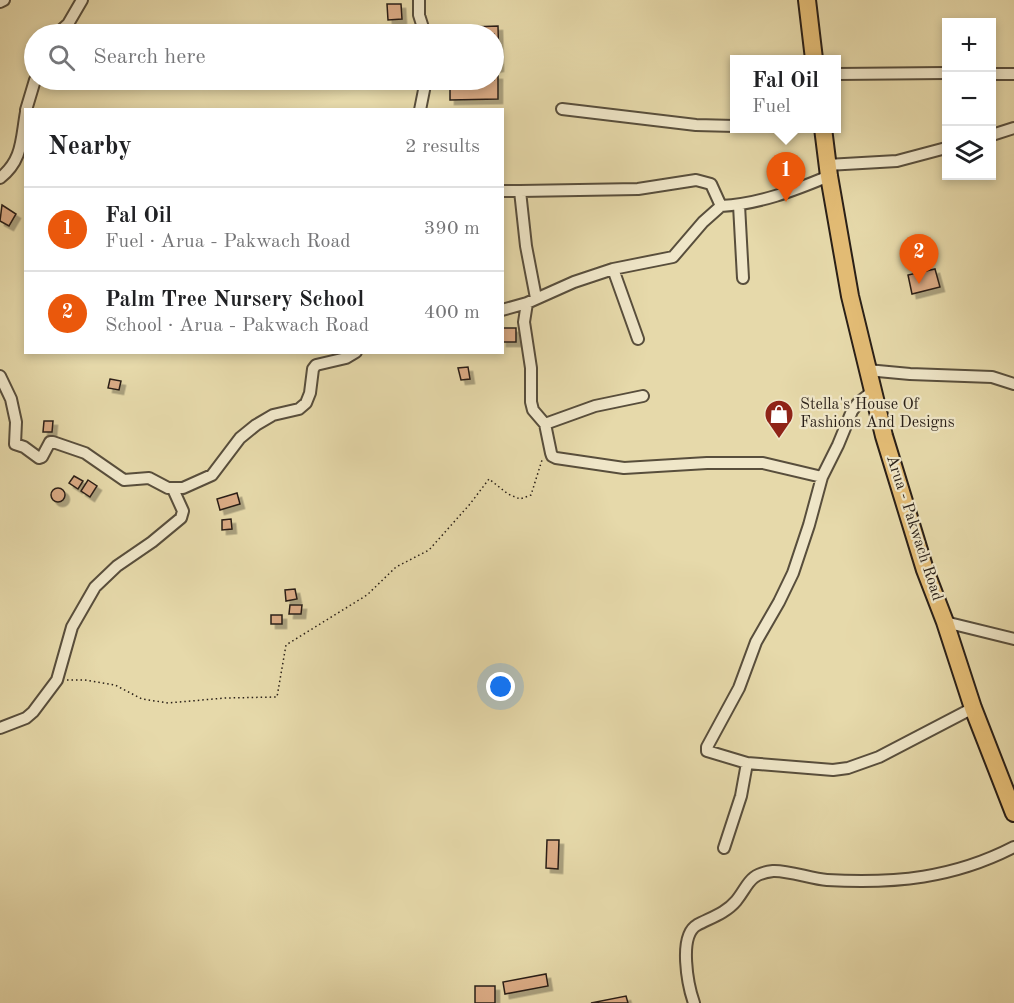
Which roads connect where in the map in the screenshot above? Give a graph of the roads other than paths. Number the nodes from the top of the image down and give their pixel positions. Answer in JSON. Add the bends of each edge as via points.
{"nodes":[{"id":1,"x":82,"y":0,"type":"edge"},
{"id":2,"x":418,"y":0,"type":"edge"},
{"id":3,"x":807,"y":0,"type":"edge"},
{"id":4,"x":68,"y":24,"type":"edge"},
{"id":5,"x":422,"y":24,"type":"edge"},
{"id":6,"x":813,"y":55,"type":"edge"},
{"id":7,"x":841,"y":74,"type":"edge"},
{"id":8,"x":942,"y":74,"type":"edge"},
{"id":9,"x":996,"y":74,"type":"edge"},
{"id":10,"x":1014,"y":74,"type":"edge"},
{"id":11,"x":32,"y":90,"type":"edge"},
{"id":12,"x":424,"y":90,"type":"edge"},
{"id":13,"x":27,"y":108,"type":"edge"},
{"id":14,"x":420,"y":108,"type":"edge"},
{"id":15,"x":562,"y":109,"type":"dead end"},
{"id":16,"x":24,"y":122,"type":"edge"},
{"id":17,"x":730,"y":126,"type":"edge"},
{"id":18,"x":1014,"y":128,"type":"edge"},
{"id":19,"x":823,"y":133,"type":"edge"},
{"id":20,"x":996,"y":134,"type":"edge"},
{"id":21,"x":942,"y":149,"type":"edge"},
{"id":22,"x":828,"y":171,"type":"junction"},
{"id":23,"x":0,"y":178,"type":"edge"},
{"id":24,"x":504,"y":191,"type":"edge"},
{"id":25,"x":520,"y":191,"type":"junction"},
{"id":26,"x":740,"y":205,"type":"junction"},
{"id":27,"x":721,"y":206,"type":"junction"},
{"id":28,"x":614,"y":269,"type":"junction"},
{"id":29,"x":743,"y":278,"type":"dead end"},
{"id":30,"x":532,"y":300,"type":"junction"},
{"id":31,"x":504,"y":309,"type":"edge"},
{"id":32,"x":638,"y":339,"type":"dead end"},
{"id":33,"x":353,"y":354,"type":"edge"},
{"id":34,"x":867,"y":370,"type":"junction"},
{"id":35,"x":0,"y":376,"type":"edge"},
{"id":36,"x":1014,"y":384,"type":"edge"},
{"id":37,"x":872,"y":392,"type":"junction"},
{"id":38,"x":643,"y":396,"type":"dead end"},
{"id":39,"x":545,"y":424,"type":"junction"},
{"id":40,"x":822,"y":477,"type":"junction"},
{"id":41,"x":173,"y":489,"type":"junction"},
{"id":42,"x":945,"y":622,"type":"junction"},
{"id":43,"x":1014,"y":639,"type":"edge"},
{"id":44,"x":973,"y":708,"type":"junction"},
{"id":45,"x":0,"y":728,"type":"edge"},
{"id":46,"x":747,"y":763,"type":"junction"},
{"id":47,"x":1014,"y":813,"type":"edge"},
{"id":48,"x":1014,"y":847,"type":"edge"},
{"id":49,"x":724,"y":848,"type":"dead end"},
{"id":50,"x":694,"y":1003,"type":"edge"}],
"edges":[{"from":1,"to":4,"type":"street"},
{"from":2,"to":5,"type":"street"},
{"from":3,"to":6,"type":"main road"},
{"from":7,"to":8,"type":"street"},
{"from":9,"to":10,"type":"street"},
{"from":11,"to":13,"type":"street"},
{"from":12,"to":14,"type":"street"},
{"from":15,"to":17,"type":"street"},
{"from":16,"to":23,"type":"street","via":[[14,165]]},
{"from":18,"to":20,"type":"street"},
{"from":19,"to":22,"type":"main road","name":"Arua - Pakwach Road"},
{"from":21,"to":22,"type":"street","via":[[897,161]]},
{"from":22,"to":26,"type":"street","via":[[783,195]]},
{"from":22,"to":34,"type":"main road","name":"Arua - Pakwach Road"},
{"from":24,"to":25,"type":"street"},
{"from":25,"to":27,"type":"street","via":[[638,189],[696,180],[711,184]]},
{"from":25,"to":30,"type":"street"},
{"from":26,"to":27,"type":"street"},
{"from":26,"to":29,"type":"street"},
{"from":27,"to":28,"type":"street","via":[[673,257]]},
{"from":28,"to":30,"type":"street"},
{"from":28,"to":32,"type":"street"},
{"from":30,"to":31,"type":"street"},
{"from":30,"to":39,"type":"street","via":[[524,322],[531,402]]},
{"from":33,"to":41,"type":"street","via":[[316,365],[306,403],[299,409],[263,420],[240,438],[212,475]]},
{"from":34,"to":36,"type":"street","via":[[992,377]]},
{"from":34,"to":37,"type":"main road","name":"Arua - Pakwach Road"},
{"from":35,"to":41,"type":"street","via":[[11,399],[15,444],[39,458],[53,442],[85,453],[119,478],[149,478]]},
{"from":37,"to":40,"type":"street","via":[[852,411]]},
{"from":37,"to":42,"type":"main road","name":"Arua - Pakwach Road","via":[[918,549]]},
{"from":38,"to":39,"type":"street","via":[[596,406]]},
{"from":39,"to":40,"type":"street","via":[[550,453],[556,458],[624,468],[763,463]]},
{"from":40,"to":46,"type":"street","via":[[793,573],[707,747],[707,751]]},
{"from":41,"to":45,"type":"street","via":[[183,511],[181,518],[92,590],[72,627],[57,680],[26,718]]},
{"from":42,"to":43,"type":"street"},
{"from":42,"to":44,"type":"main road","name":"Arua - Pakwach Road"},
{"from":44,"to":46,"type":"street","via":[[879,758],[848,768]]},
{"from":44,"to":47,"type":"main road","name":"Arua - Pakwach Road"},
{"from":46,"to":49,"type":"street"},
{"from":48,"to":50,"type":"street","via":[[989,860],[926,878],[827,880],[775,871],[757,875],[745,885],[736,901],[695,926],[690,934],[687,978]]}]}
